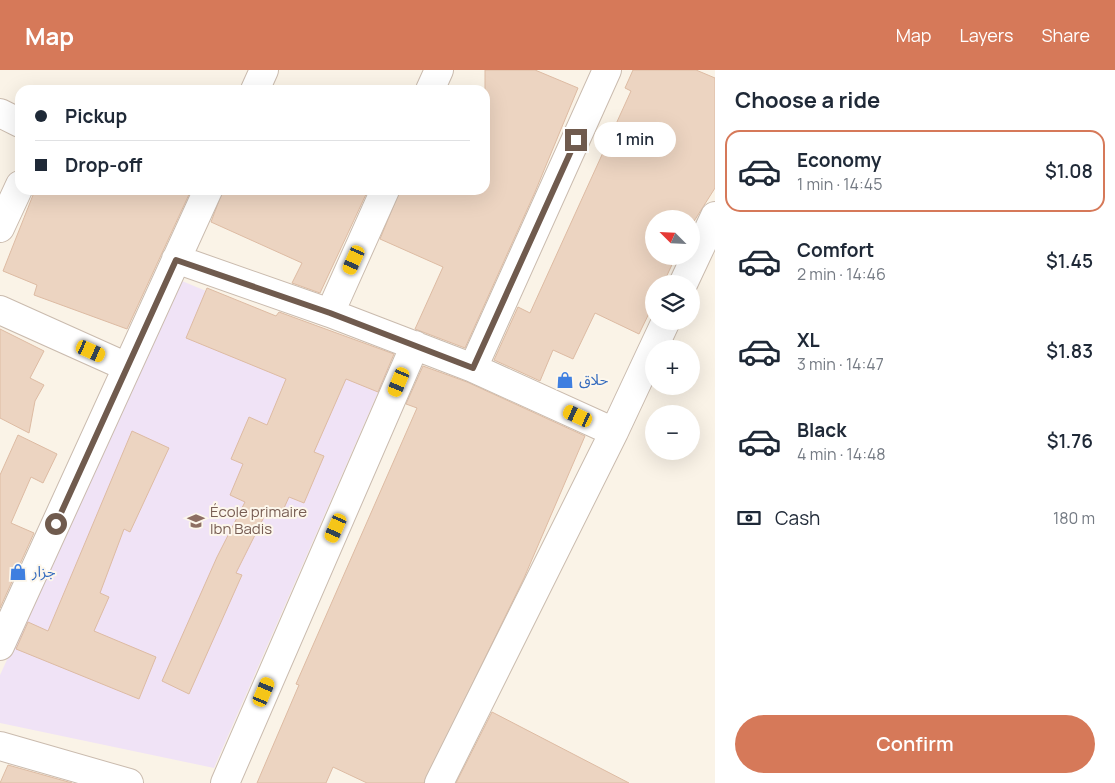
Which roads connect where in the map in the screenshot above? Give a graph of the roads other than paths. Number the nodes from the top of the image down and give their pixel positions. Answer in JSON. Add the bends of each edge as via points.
{"nodes":[{"id":1,"x":264,"y":70,"type":"edge"},
{"id":2,"x":439,"y":70,"type":"edge"},
{"id":3,"x":607,"y":70,"type":"edge"},
{"id":4,"x":257,"y":85,"type":"edge"},
{"id":5,"x":432,"y":85,"type":"edge"},
{"id":6,"x":0,"y":113,"type":"edge"},
{"id":7,"x":15,"y":120,"type":"edge"},
{"id":8,"x":15,"y":195,"type":"edge"},
{"id":9,"x":206,"y":195,"type":"edge"},
{"id":10,"x":383,"y":195,"type":"edge"},
{"id":11,"x":715,"y":216,"type":"edge"},
{"id":12,"x":0,"y":228,"type":"edge"},
{"id":13,"x":176,"y":260,"type":"junction"},
{"id":14,"x":687,"y":275,"type":"edge"},
{"id":15,"x":0,"y":310,"type":"edge"},
{"id":16,"x":330,"y":313,"type":"junction"},
{"id":17,"x":662,"y":330,"type":"edge"},
{"id":18,"x":415,"y":345,"type":"junction"},
{"id":19,"x":127,"y":367,"type":"junction"},
{"id":20,"x":473,"y":368,"type":"junction"},
{"id":21,"x":614,"y":432,"type":"junction"},
{"id":22,"x":0,"y":646,"type":"edge"},
{"id":23,"x":0,"y":746,"type":"edge"},
{"id":24,"x":65,"y":774,"type":"edge"},
{"id":25,"x":129,"y":783,"type":"edge"},
{"id":26,"x":225,"y":783,"type":"edge"},
{"id":27,"x":439,"y":783,"type":"edge"}],
"edges":[{"from":1,"to":4,"type":"street"},
{"from":2,"to":5,"type":"street"},
{"from":3,"to":20,"type":"street"},
{"from":6,"to":7,"type":"street"},
{"from":8,"to":12,"type":"street"},
{"from":9,"to":13,"type":"street"},
{"from":10,"to":16,"type":"street"},
{"from":11,"to":14,"type":"street"},
{"from":13,"to":16,"type":"street"},
{"from":13,"to":19,"type":"street"},
{"from":15,"to":19,"type":"street"},
{"from":16,"to":18,"type":"street"},
{"from":17,"to":21,"type":"street"},
{"from":18,"to":20,"type":"street"},
{"from":18,"to":26,"type":"street"},
{"from":19,"to":22,"type":"street"},
{"from":20,"to":21,"type":"street"},
{"from":21,"to":27,"type":"street"},
{"from":23,"to":24,"type":"street"},
{"from":24,"to":25,"type":"street"}]}
